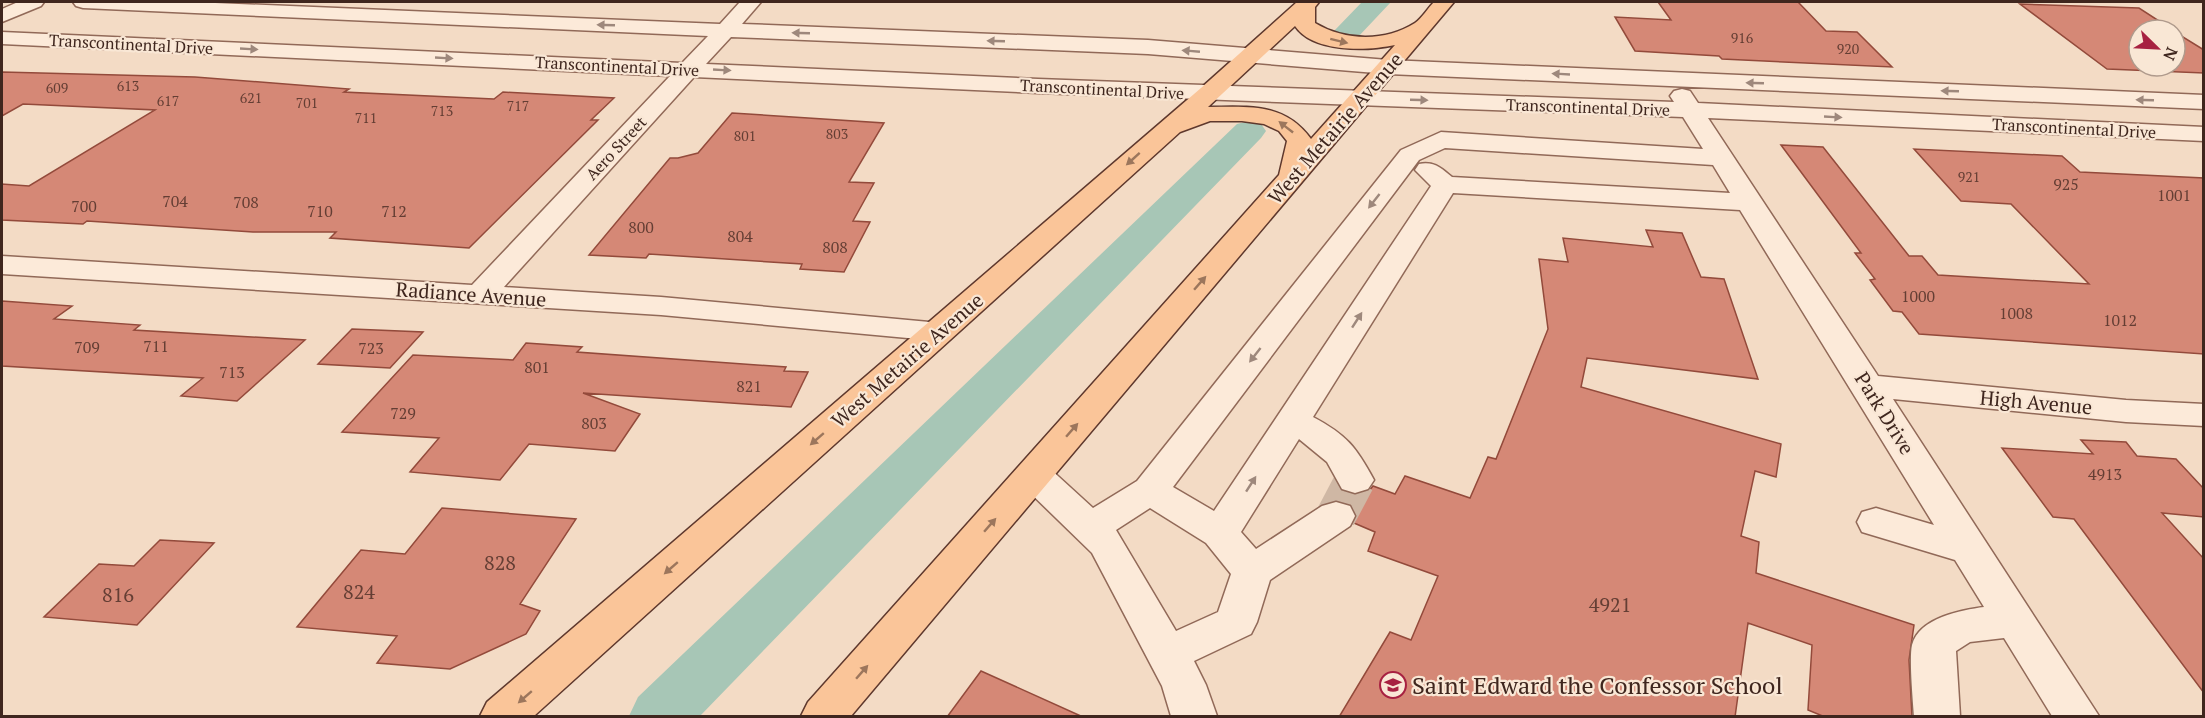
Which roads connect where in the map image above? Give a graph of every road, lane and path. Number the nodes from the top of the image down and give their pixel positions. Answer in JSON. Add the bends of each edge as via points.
{"nodes":[{"id":1,"x":34,"y":2,"type":"edge"},
{"id":2,"x":83,"y":2,"type":"edge"},
{"id":3,"x":751,"y":2,"type":"edge"},
{"id":4,"x":1444,"y":2,"type":"edge"},
{"id":5,"x":1307,"y":3,"type":"edge"},
{"id":6,"x":2,"y":16,"type":"edge"},
{"id":7,"x":1423,"y":26,"type":"junction"},
{"id":8,"x":725,"y":30,"type":"junction"},
{"id":9,"x":2,"y":38,"type":"edge"},
{"id":10,"x":1249,"y":56,"type":"junction"},
{"id":11,"x":1388,"y":67,"type":"junction"},
{"id":12,"x":690,"y":69,"type":"junction"},
{"id":13,"x":1672,"y":79,"type":"junction"},
{"id":14,"x":1209,"y":93,"type":"junction"},
{"id":15,"x":1361,"y":98,"type":"junction"},
{"id":16,"x":2204,"y":102,"type":"edge"},
{"id":17,"x":1691,"y":110,"type":"junction"},
{"id":18,"x":1169,"y":128,"type":"junction"},
{"id":19,"x":2204,"y":134,"type":"edge"},
{"id":20,"x":1410,"y":155,"type":"junction"},
{"id":21,"x":1722,"y":158,"type":"junction"},
{"id":22,"x":1291,"y":178,"type":"junction"},
{"id":23,"x":1445,"y":185,"type":"junction"},
{"id":24,"x":1750,"y":202,"type":"junction"},
{"id":25,"x":2,"y":265,"type":"edge"},
{"id":26,"x":481,"y":294,"type":"junction"},
{"id":27,"x":940,"y":331,"type":"junction"},
{"id":28,"x":1868,"y":386,"type":"junction"},
{"id":29,"x":2204,"y":415,"type":"edge"},
{"id":30,"x":1292,"y":421,"type":"junction"},
{"id":31,"x":1034,"y":475,"type":"junction"},
{"id":32,"x":1355,"y":480,"type":"dead end"},
{"id":33,"x":1150,"y":489,"type":"junction"},
{"id":34,"x":1336,"y":516,"type":"tunnel mouth"},
{"id":35,"x":1876,"y":522,"type":"dead end"},
{"id":36,"x":1090,"y":528,"type":"junction"},
{"id":37,"x":1220,"y":533,"type":"junction"},
{"id":38,"x":1971,"y":550,"type":"junction"},
{"id":39,"x":1252,"y":572,"type":"junction"},
{"id":40,"x":2016,"y":621,"type":"junction"},
{"id":41,"x":1167,"y":654,"type":"junction"},
{"id":42,"x":503,"y":717,"type":"edge"},
{"id":43,"x":824,"y":717,"type":"edge"},
{"id":44,"x":1194,"y":717,"type":"edge"},
{"id":45,"x":1937,"y":717,"type":"edge"},
{"id":46,"x":2076,"y":717,"type":"edge"}],
"edges":[{"from":1,"to":6,"type":"street"},
{"from":8,"to":2,"type":"street","name":"Transcontinental Drive","one_way":true},
{"from":3,"to":8,"type":"street","name":"Aero Street"},
{"from":4,"to":7,"type":"main road","name":"West Metairie Avenue"},
{"from":5,"to":7,"type":"main road","one_way":true,"via":[[1305,26],[1319,36],[1349,44],[1381,43]]},
{"from":5,"to":10,"type":"main road","name":"West Metairie Avenue"},
{"from":7,"to":11,"type":"main road","name":"West Metairie Avenue"},
{"from":10,"to":8,"type":"street","name":"Transcontinental Drive","one_way":true,"via":[[1148,47]]},
{"from":8,"to":12,"type":"street","name":"Aero Street"},
{"from":9,"to":12,"type":"street","name":"Transcontinental Drive","one_way":true},
{"from":10,"to":11,"type":"street","name":"Transcontinental Drive"},
{"from":10,"to":14,"type":"main road","name":"West Metairie Avenue"},
{"from":13,"to":11,"type":"street","name":"Transcontinental Drive","one_way":true},
{"from":11,"to":15,"type":"main road","name":"West Metairie Avenue"},
{"from":12,"to":14,"type":"street","name":"Transcontinental Drive","one_way":true},
{"from":12,"to":26,"type":"street","name":"Aero Street"},
{"from":16,"to":13,"type":"street","name":"Transcontinental Drive","one_way":true},
{"from":13,"to":17,"type":"street","name":"Park Drive"},
{"from":14,"to":15,"type":"street","name":"Transcontinental Drive"},
{"from":14,"to":18,"type":"main road","name":"West Metairie Avenue"},
{"from":15,"to":17,"type":"street","name":"Transcontinental Drive","one_way":true},
{"from":15,"to":22,"type":"main road","name":"West Metairie Avenue"},
{"from":17,"to":19,"type":"street","name":"Transcontinental Drive","one_way":true},
{"from":17,"to":21,"type":"street","name":"Park Drive"},
{"from":22,"to":18,"type":"main road","one_way":true,"via":[[1300,141],[1288,126],[1270,117],[1207,114]]},
{"from":18,"to":27,"type":"main road","name":"West Metairie Avenue","one_way":true},
{"from":20,"to":21,"type":"street","via":[[1441,140]]},
{"from":20,"to":23,"type":"street"},
{"from":20,"to":33,"type":"street","one_way":true},
{"from":21,"to":24,"type":"street","name":"Park Drive"},
{"from":31,"to":22,"type":"main road","name":"West Metairie Avenue","one_way":true},
{"from":23,"to":24,"type":"street"},
{"from":30,"to":23,"type":"street","one_way":true},
{"from":24,"to":28,"type":"street","name":"Park Drive"},
{"from":25,"to":26,"type":"street","name":"Radiance Avenue"},
{"from":26,"to":27,"type":"street","name":"Radiance Avenue"},
{"from":27,"to":42,"type":"main road","name":"West Metairie Avenue","one_way":true},
{"from":28,"to":29,"type":"street","name":"High Avenue"},
{"from":28,"to":38,"type":"street","name":"Park Drive"},
{"from":30,"to":32,"type":"street","via":[[1315,433],[1342,455]]},
{"from":37,"to":30,"type":"street","one_way":true},
{"from":31,"to":36,"type":"street"},
{"from":43,"to":31,"type":"main road","name":"West Metairie Avenue","one_way":true},
{"from":33,"to":36,"type":"street"},
{"from":33,"to":37,"type":"street"},
{"from":34,"to":39,"type":"street"},
{"from":35,"to":38,"type":"street"},
{"from":36,"to":41,"type":"street","via":[[1107,544]]},
{"from":37,"to":39,"type":"street"},
{"from":38,"to":40,"type":"street","name":"Park Drive"},
{"from":39,"to":41,"type":"street","via":[[1236,622]]},
{"from":40,"to":45,"type":"street","via":[[1968,626],[1945,633],[1934,645]]},
{"from":40,"to":46,"type":"street","name":"Park Drive"},
{"from":41,"to":44,"type":"street","via":[[1184,685]]}]}
